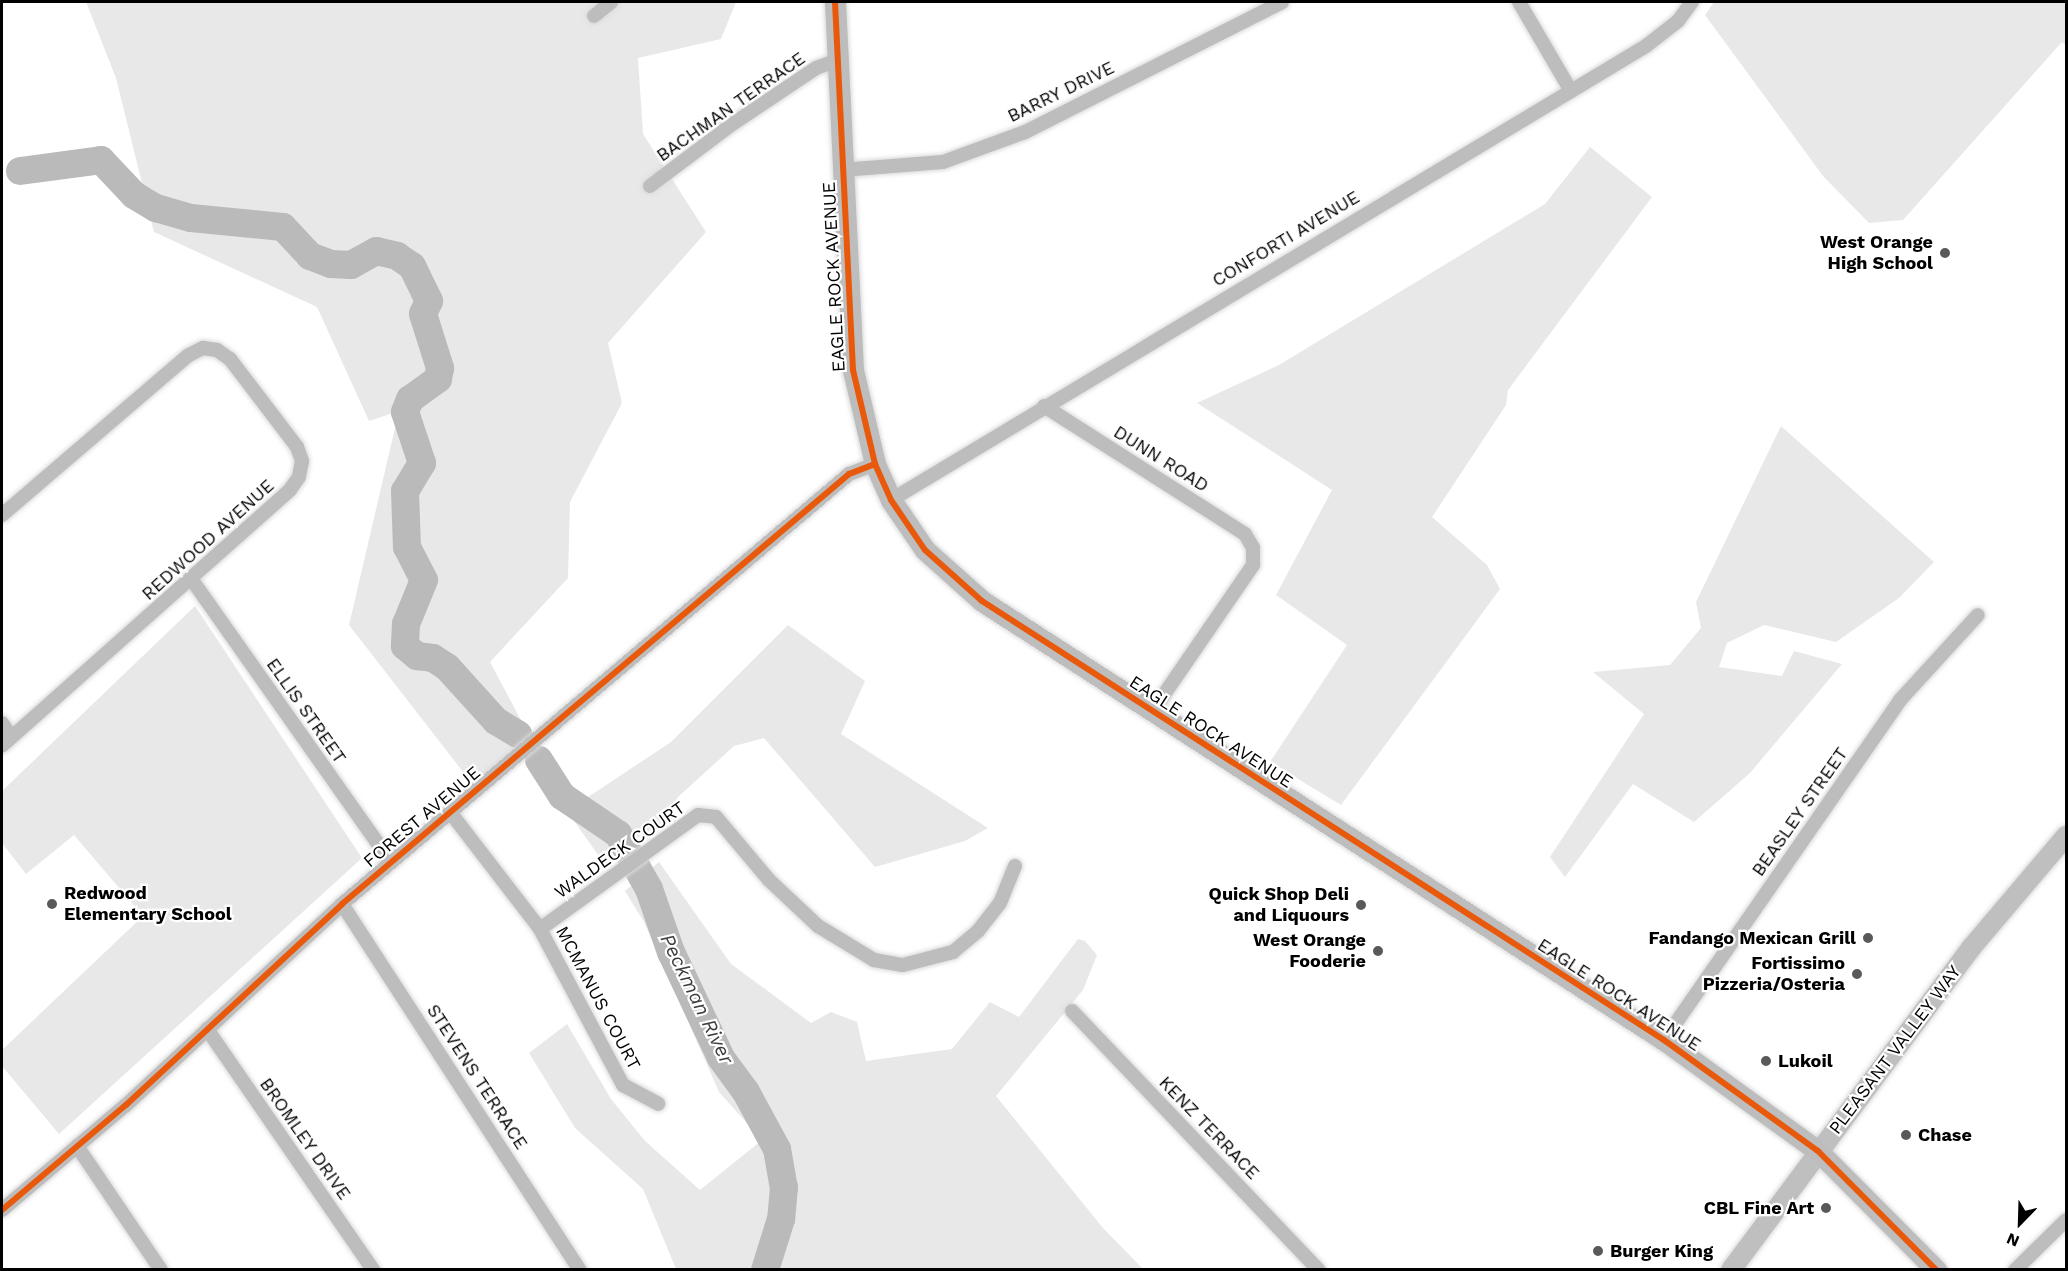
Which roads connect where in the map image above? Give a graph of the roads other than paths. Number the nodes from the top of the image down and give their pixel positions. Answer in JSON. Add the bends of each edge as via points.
{"nodes":[{"id":1,"x":610,"y":2,"type":"edge"},
{"id":2,"x":835,"y":2,"type":"edge"},
{"id":3,"x":1282,"y":2,"type":"edge"},
{"id":4,"x":1519,"y":2,"type":"edge"},
{"id":5,"x":1692,"y":2,"type":"edge"},
{"id":6,"x":594,"y":16,"type":"dead end"},
{"id":7,"x":835,"y":61,"type":"junction"},
{"id":8,"x":1571,"y":91,"type":"junction"},
{"id":9,"x":842,"y":170,"type":"junction"},
{"id":10,"x":650,"y":186,"type":"dead end"},
{"id":11,"x":1044,"y":406,"type":"junction"},
{"id":12,"x":874,"y":464,"type":"junction"},
{"id":13,"x":891,"y":500,"type":"junction"},
{"id":14,"x":2,"y":515,"type":"edge"},
{"id":15,"x":192,"y":580,"type":"junction"},
{"id":16,"x":1978,"y":615,"type":"dead end"},
{"id":17,"x":1152,"y":712,"type":"junction"},
{"id":18,"x":2,"y":723,"type":"edge"},
{"id":19,"x":6,"y":742,"type":"edge"},
{"id":20,"x":450,"y":812,"type":"junction"},
{"id":21,"x":2067,"y":836,"type":"edge"},
{"id":22,"x":391,"y":862,"type":"junction"},
{"id":23,"x":1015,"y":866,"type":"dead end"},
{"id":24,"x":342,"y":904,"type":"junction"},
{"id":25,"x":540,"y":929,"type":"junction"},
{"id":26,"x":1072,"y":1011,"type":"dead end"},
{"id":27,"x":207,"y":1029,"type":"junction"},
{"id":28,"x":1664,"y":1040,"type":"junction"},
{"id":29,"x":658,"y":1104,"type":"dead end"},
{"id":30,"x":77,"y":1146,"type":"junction"},
{"id":31,"x":1818,"y":1151,"type":"junction"},
{"id":32,"x":2,"y":1210,"type":"edge"},
{"id":33,"x":2067,"y":1220,"type":"edge"},
{"id":34,"x":161,"y":1269,"type":"edge"},
{"id":35,"x":374,"y":1269,"type":"edge"},
{"id":36,"x":580,"y":1269,"type":"edge"},
{"id":37,"x":1319,"y":1269,"type":"edge"},
{"id":38,"x":1731,"y":1269,"type":"edge"},
{"id":39,"x":1936,"y":1269,"type":"edge"},
{"id":40,"x":2015,"y":1269,"type":"edge"}],
"edges":[{"from":1,"to":6,"type":"street"},
{"from":2,"to":7,"type":"main road","name":"EAGLE ROCK AVENUE"},
{"from":3,"to":9,"type":"street","name":"BARRY DRIVE","via":[[1025,132],[943,162]]},
{"from":4,"to":8,"type":"street"},
{"from":5,"to":8,"type":"street","name":"CONFORTI AVENUE","via":[[1678,21],[1646,46]]},
{"from":7,"to":9,"type":"main road","name":"EAGLE ROCK AVENUE"},
{"from":7,"to":10,"type":"street","name":"BACHMAN TERRACE","via":[[816,68],[730,125]]},
{"from":8,"to":11,"type":"street","name":"CONFORTI AVENUE"},
{"from":9,"to":12,"type":"main road","name":"EAGLE ROCK AVENUE","via":[[853,370]]},
{"from":11,"to":13,"type":"street","name":"CONFORTI AVENUE"},
{"from":11,"to":17,"type":"street","name":"DUNN ROAD","via":[[1245,534],[1253,548],[1253,565]]},
{"from":12,"to":13,"type":"main road","name":"EAGLE ROCK AVENUE"},
{"from":12,"to":20,"type":"street","name":"FOREST AVENUE","via":[[849,474]]},
{"from":13,"to":17,"type":"main road","name":"EAGLE ROCK AVENUE","via":[[925,550],[961,585]]},
{"from":14,"to":15,"type":"street","name":"REDWOOD AVENUE","via":[[189,355],[203,348],[217,350],[230,359],[297,447],[302,460],[299,477],[290,490]]},
{"from":15,"to":19,"type":"street","name":"REDWOOD AVENUE"},
{"from":15,"to":22,"type":"street","name":"ELLIS STREET"},
{"from":16,"to":28,"type":"street","name":"BEASLEY STREET","via":[[1900,700]]},
{"from":17,"to":28,"type":"main road","name":"EAGLE ROCK AVENUE"},
{"from":18,"to":19,"type":"street"},
{"from":20,"to":22,"type":"street","name":"FOREST AVENUE"},
{"from":20,"to":25,"type":"street","name":"MCMANUS COURT"},
{"from":21,"to":31,"type":"main road","name":"PLEASANT VALLEY WAY","via":[[1971,948]]},
{"from":22,"to":24,"type":"street","name":"FOREST AVENUE"},
{"from":23,"to":25,"type":"street","name":"WALDECK COURT","via":[[1000,903],[978,931],[953,952],[903,965],[874,960],[818,927],[769,880],[716,817],[706,814],[690,818]]},
{"from":24,"to":27,"type":"street","name":"FOREST AVENUE"},
{"from":24,"to":36,"type":"street","name":"STEVENS TERRACE"},
{"from":25,"to":29,"type":"street","name":"MCMANUS COURT","via":[[623,1085]]},
{"from":26,"to":37,"type":"street","name":"KENZ TERRACE"},
{"from":27,"to":30,"type":"street","name":"FOREST AVENUE"},
{"from":27,"to":35,"type":"street","name":"BROMLEY DRIVE"},
{"from":28,"to":31,"type":"main road","name":"EAGLE ROCK AVENUE"},
{"from":30,"to":32,"type":"street","name":"FOREST AVENUE"},
{"from":30,"to":34,"type":"street"},
{"from":31,"to":38,"type":"main road","name":"PLEASANT VALLEY WAY"},
{"from":31,"to":39,"type":"main road","name":"EAGLE ROCK AVENUE"},
{"from":33,"to":40,"type":"street"}]}
